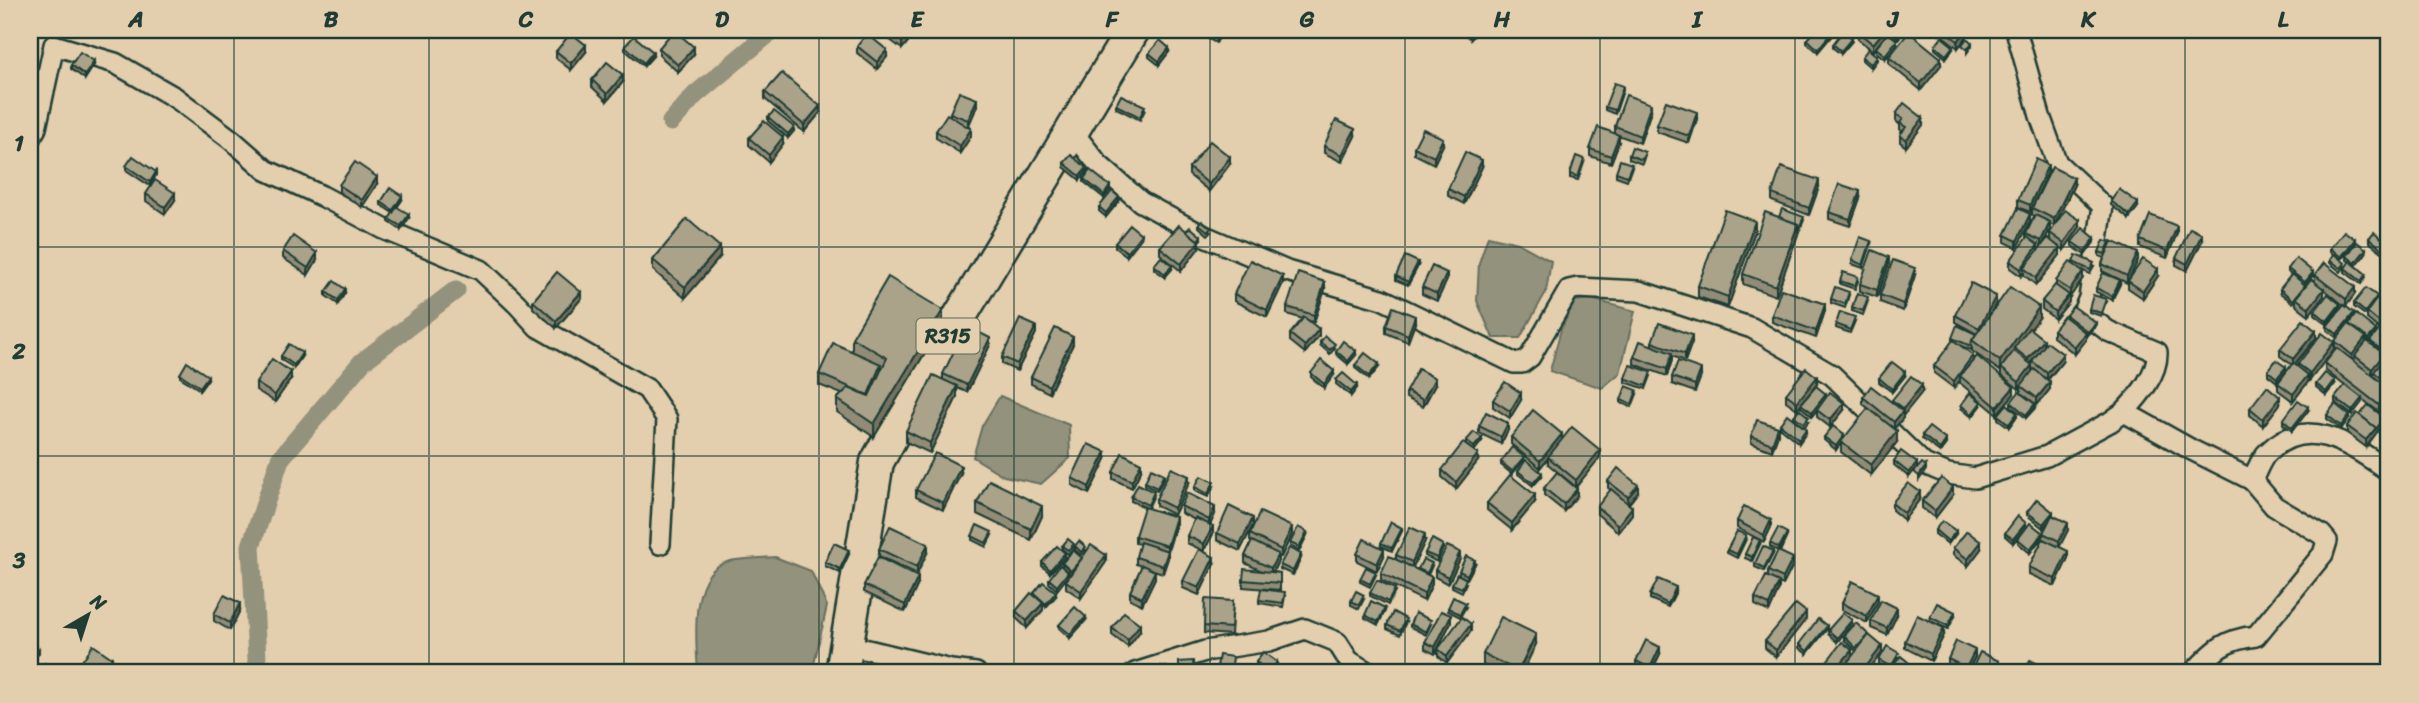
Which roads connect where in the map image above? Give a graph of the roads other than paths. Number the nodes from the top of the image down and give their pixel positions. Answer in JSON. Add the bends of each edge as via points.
{"nodes":[{"id":1,"x":1133,"y":30,"type":"edge"},
{"id":2,"x":2016,"y":30,"type":"edge"},
{"id":3,"x":57,"y":38,"type":"edge"},
{"id":4,"x":1072,"y":131,"type":"junction"},
{"id":5,"x":30,"y":138,"type":"edge"},
{"id":6,"x":2124,"y":412,"type":"junction"},
{"id":7,"x":2389,"y":471,"type":"edge"},
{"id":8,"x":2252,"y":480,"type":"junction"},
{"id":9,"x":660,"y":544,"type":"dead end"},
{"id":10,"x":845,"y":659,"type":"edge"},
{"id":11,"x":976,"y":673,"type":"edge"},
{"id":12,"x":1135,"y":673,"type":"edge"},
{"id":13,"x":1369,"y":673,"type":"edge"},
{"id":14,"x":2193,"y":673,"type":"edge"}],
"edges":[{"from":1,"to":4,"type":"main road","number":"R315"},
{"from":2,"to":6,"type":"street","via":[[2057,163],[2102,206],[2083,312],[2108,331],[2157,352],[2158,363]]},
{"from":3,"to":5,"type":"street"},
{"from":3,"to":9,"type":"street","via":[[115,63],[176,98],[266,170],[384,229],[481,270],[538,327],[647,389],[667,419]]},
{"from":4,"to":6,"type":"street","via":[[1098,164],[1141,202],[1200,234],[1287,271],[1382,299],[1514,363],[1530,358],[1569,290],[1639,291],[1752,327],[1832,375],[1924,464],[1948,474],[1975,478],[2047,456]]},
{"from":4,"to":10,"type":"main road","number":"R315","via":[[877,462]]},
{"from":6,"to":8,"type":"street"},
{"from":7,"to":8,"type":"street","via":[[2320,433],[2292,435],[2267,453]]},
{"from":8,"to":14,"type":"street","via":[[2274,506],[2327,541],[2323,554],[2256,636],[2218,647]]},
{"from":10,"to":11,"type":"street"},
{"from":12,"to":13,"type":"street","via":[[1205,650],[1269,641],[1305,629],[1337,642],[1349,661]]}]}
